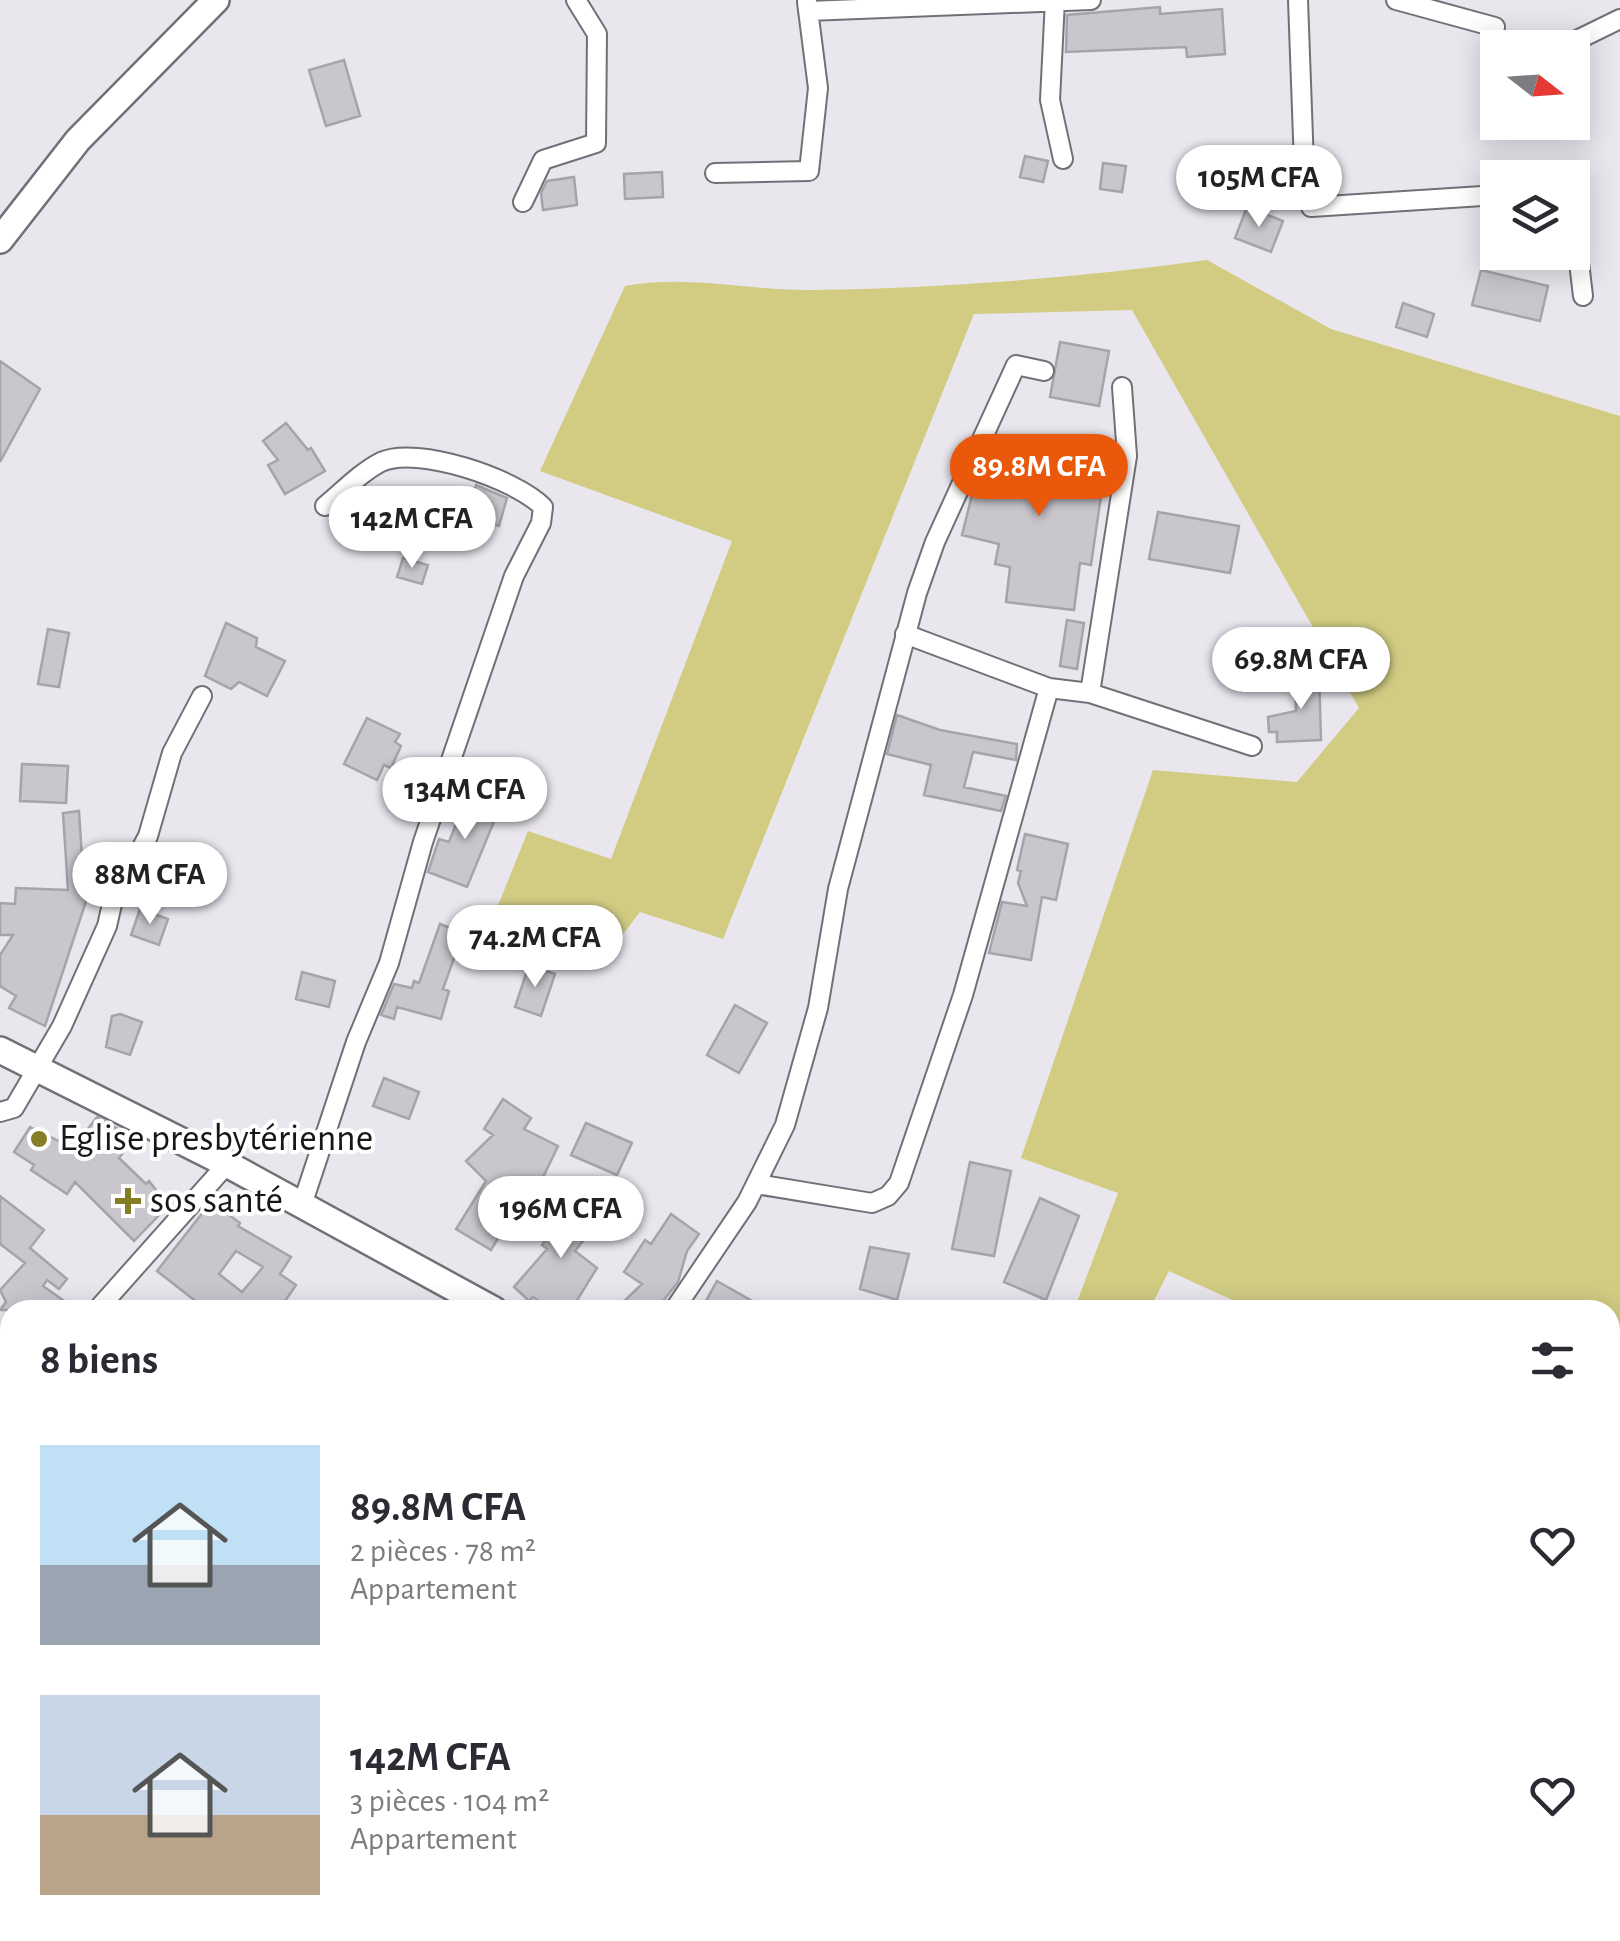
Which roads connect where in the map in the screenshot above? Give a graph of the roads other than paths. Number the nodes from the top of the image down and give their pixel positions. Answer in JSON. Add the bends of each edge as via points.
{"nodes":[{"id":1,"x":216,"y":0,"type":"edge"},
{"id":2,"x":576,"y":0,"type":"edge"},
{"id":3,"x":1090,"y":0,"type":"edge"},
{"id":4,"x":1298,"y":0,"type":"edge"},
{"id":5,"x":1396,"y":0,"type":"edge"},
{"id":6,"x":1055,"y":1,"type":"edge"},
{"id":7,"x":807,"y":5,"type":"edge"},
{"id":8,"x":1620,"y":19,"type":"edge"},
{"id":9,"x":1495,"y":27,"type":"dead end"},
{"id":10,"x":1590,"y":34,"type":"edge"},
{"id":11,"x":1063,"y":159,"type":"dead end"},
{"id":12,"x":715,"y":173,"type":"dead end"},
{"id":13,"x":1480,"y":196,"type":"edge"},
{"id":14,"x":522,"y":202,"type":"dead end"},
{"id":15,"x":0,"y":240,"type":"edge"},
{"id":16,"x":1580,"y":270,"type":"edge"},
{"id":17,"x":1583,"y":296,"type":"dead end"},
{"id":18,"x":1044,"y":372,"type":"dead end"},
{"id":19,"x":1122,"y":387,"type":"dead end"},
{"id":20,"x":325,"y":506,"type":"dead end"},
{"id":21,"x":905,"y":634,"type":"junction"},
{"id":22,"x":1049,"y":688,"type":"junction"},
{"id":23,"x":1090,"y":693,"type":"junction"},
{"id":24,"x":202,"y":696,"type":"dead end"},
{"id":25,"x":1252,"y":746,"type":"dead end"},
{"id":26,"x":0,"y":1050,"type":"edge"},
{"id":27,"x":36,"y":1069,"type":"junction"},
{"id":28,"x":0,"y":1112,"type":"edge"},
{"id":29,"x":227,"y":1164,"type":"junction"},
{"id":30,"x":756,"y":1184,"type":"junction"},
{"id":31,"x":302,"y":1206,"type":"junction"},
{"id":32,"x":106,"y":1300,"type":"edge"},
{"id":33,"x":470,"y":1300,"type":"edge"},
{"id":34,"x":681,"y":1300,"type":"edge"}],
"edges":[{"from":1,"to":15,"type":"street","via":[[78,140]]},
{"from":2,"to":14,"type":"street","via":[[597,34],[596,143],[544,160]]},
{"from":3,"to":6,"type":"street"},
{"from":4,"to":13,"type":"street","via":[[1305,193],[1311,207]]},
{"from":5,"to":9,"type":"street"},
{"from":6,"to":7,"type":"street"},
{"from":6,"to":11,"type":"street","via":[[1050,100]]},
{"from":7,"to":12,"type":"street","via":[[818,88],[809,171]]},
{"from":8,"to":10,"type":"street"},
{"from":16,"to":17,"type":"street"},
{"from":18,"to":21,"type":"street","via":[[1016,364],[934,542]]},
{"from":19,"to":23,"type":"street","via":[[1127,456]]},
{"from":20,"to":31,"type":"street","via":[[386,460],[412,460],[507,480],[543,507]]},
{"from":21,"to":22,"type":"street"},
{"from":21,"to":30,"type":"street","via":[[838,890],[818,1008],[785,1125]]},
{"from":22,"to":23,"type":"street"},
{"from":22,"to":30,"type":"street","via":[[962,995],[900,1182],[872,1203]]},
{"from":23,"to":25,"type":"street"},
{"from":24,"to":27,"type":"street","via":[[172,753],[148,836],[112,904],[108,926]]},
{"from":26,"to":27,"type":"street"},
{"from":27,"to":28,"type":"street","via":[[14,1108]]},
{"from":27,"to":29,"type":"street"},
{"from":29,"to":31,"type":"street"},
{"from":29,"to":32,"type":"street"},
{"from":30,"to":34,"type":"street"},
{"from":31,"to":33,"type":"street"}]}
